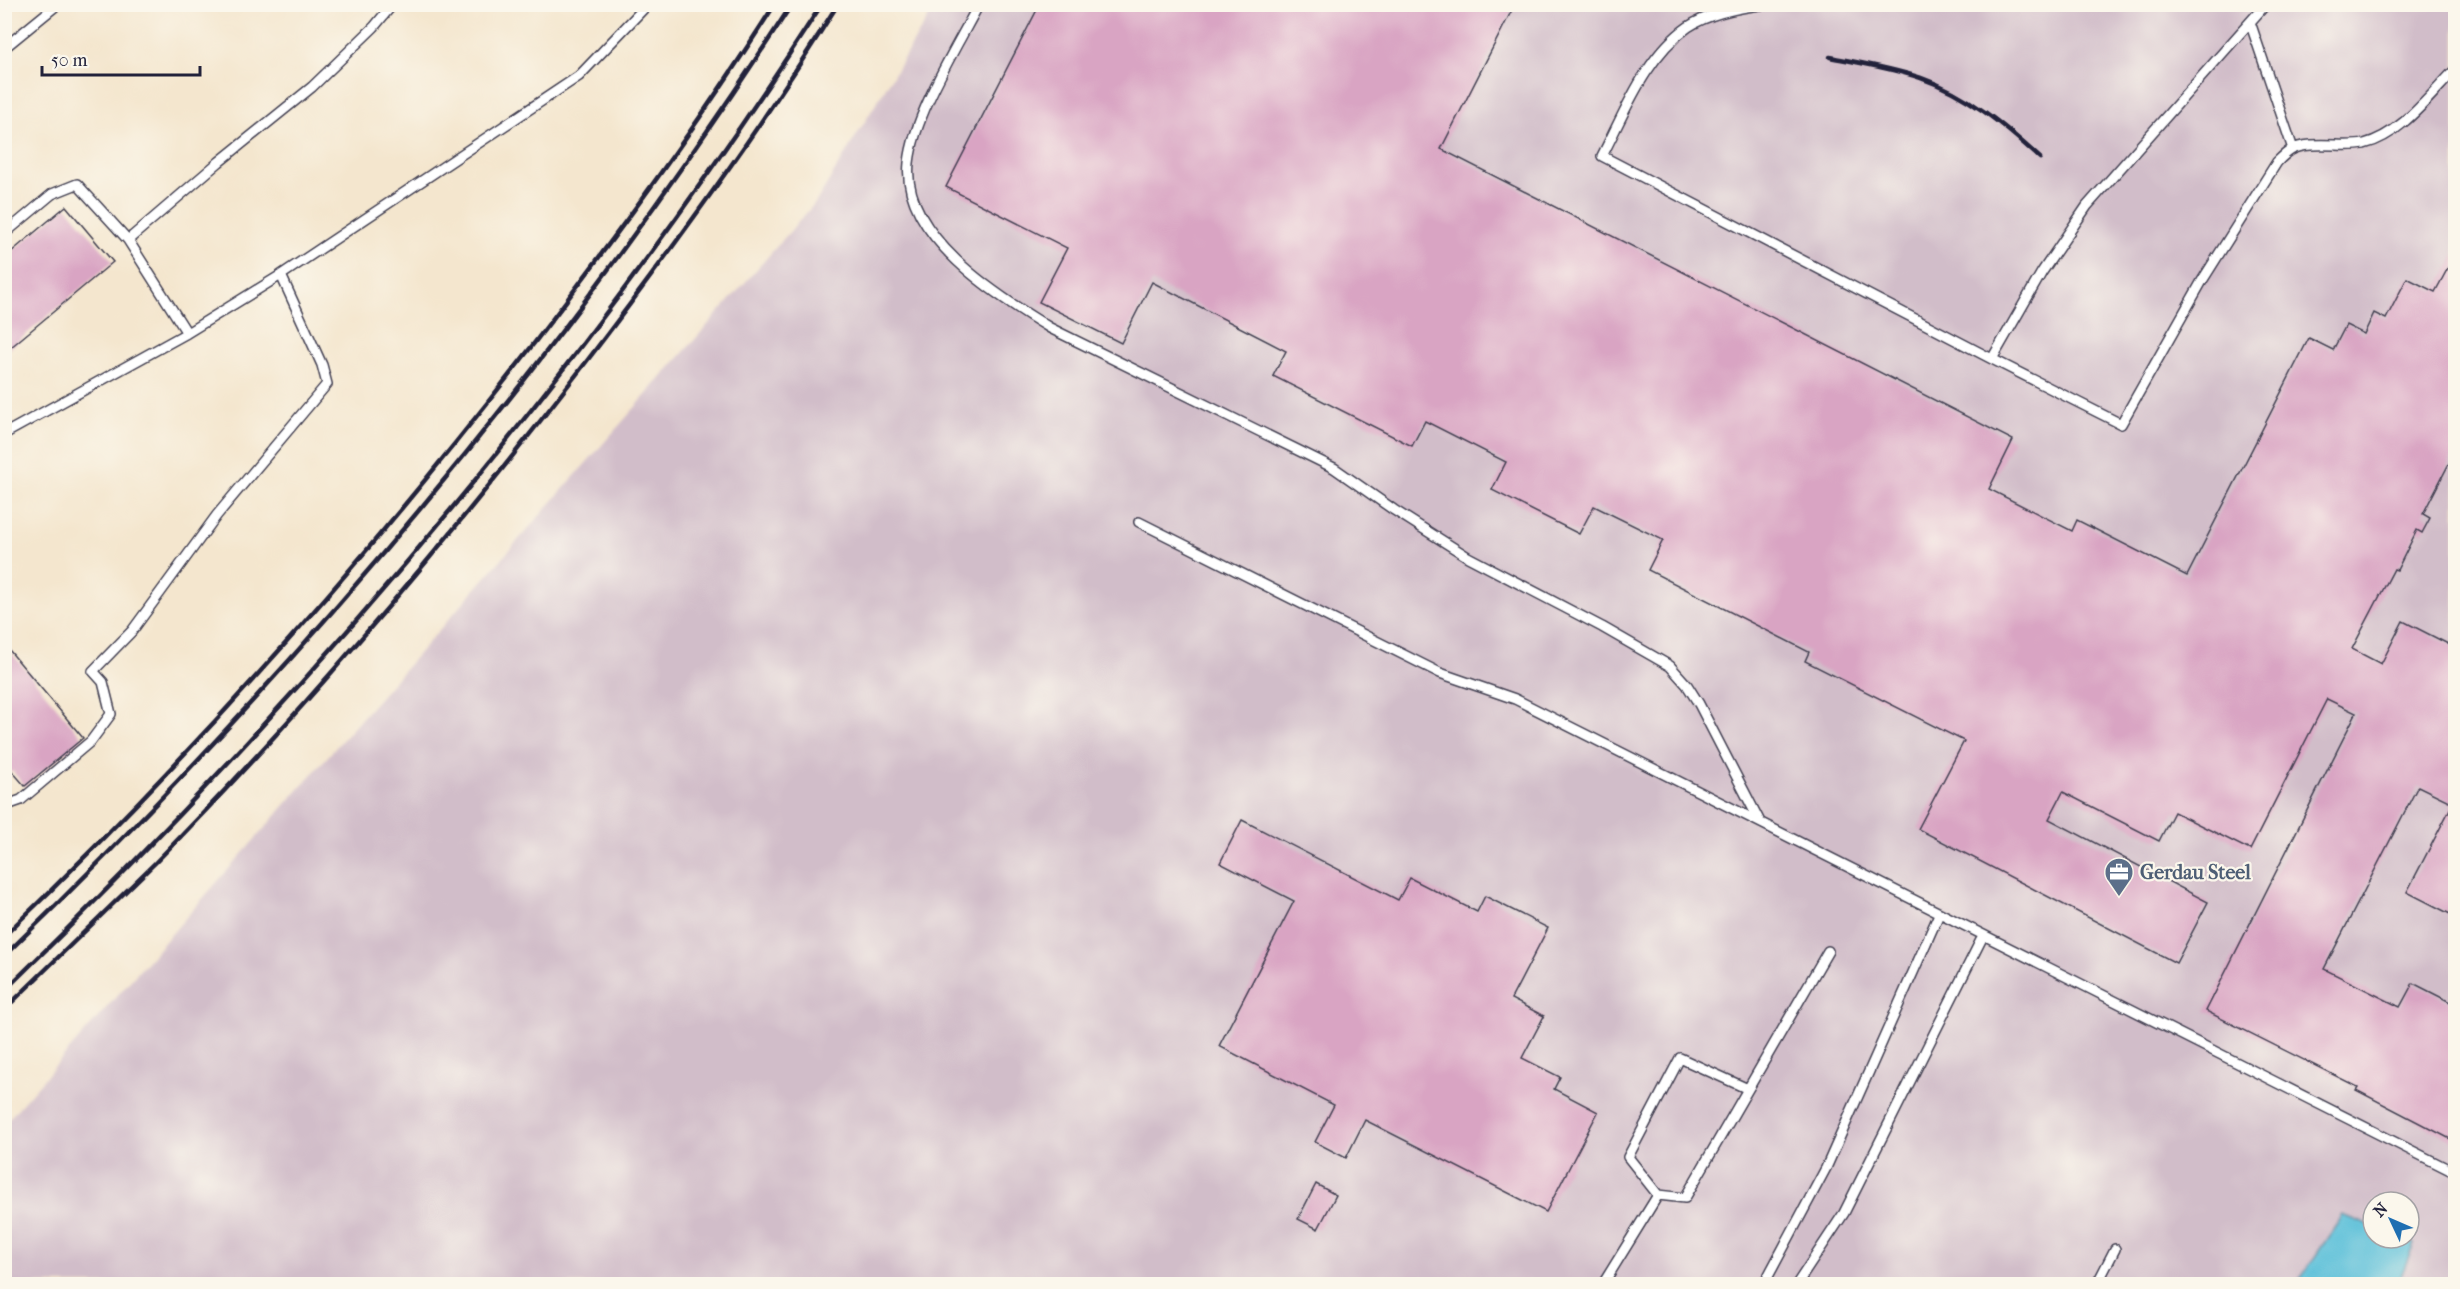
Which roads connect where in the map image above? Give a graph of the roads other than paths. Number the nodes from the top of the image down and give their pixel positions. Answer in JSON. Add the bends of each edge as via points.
{"nodes":[{"id":1,"x":58,"y":4,"type":"edge"},
{"id":2,"x":393,"y":4,"type":"edge"},
{"id":3,"x":648,"y":4,"type":"edge"},
{"id":4,"x":979,"y":4,"type":"edge"},
{"id":5,"x":1767,"y":4,"type":"edge"},
{"id":6,"x":2266,"y":4,"type":"edge"},
{"id":7,"x":2250,"y":22,"type":"junction"},
{"id":8,"x":4,"y":48,"type":"edge"},
{"id":9,"x":2456,"y":69,"type":"edge"},
{"id":10,"x":2293,"y":149,"type":"junction"},
{"id":11,"x":4,"y":234,"type":"edge"},
{"id":12,"x":128,"y":240,"type":"junction"},
{"id":13,"x":281,"y":275,"type":"junction"},
{"id":14,"x":187,"y":333,"type":"junction"},
{"id":15,"x":1992,"y":358,"type":"junction"},
{"id":16,"x":4,"y":434,"type":"edge"},
{"id":17,"x":1139,"y":522,"type":"dead end"},
{"id":18,"x":4,"y":806,"type":"edge"},
{"id":19,"x":1759,"y":820,"type":"junction"},
{"id":20,"x":1939,"y":914,"type":"junction"},
{"id":21,"x":1983,"y":936,"type":"junction"},
{"id":22,"x":1828,"y":951,"type":"dead end"},
{"id":23,"x":1748,"y":1089,"type":"junction"},
{"id":24,"x":2456,"y":1173,"type":"edge"},
{"id":25,"x":1658,"y":1195,"type":"junction"},
{"id":26,"x":2115,"y":1250,"type":"dead end"},
{"id":27,"x":1603,"y":1284,"type":"edge"},
{"id":28,"x":1764,"y":1284,"type":"edge"},
{"id":29,"x":1797,"y":1284,"type":"edge"},
{"id":30,"x":2097,"y":1284,"type":"edge"}],
"edges":[{"from":1,"to":8,"type":"lane"},
{"from":2,"to":12,"type":"lane","via":[[312,87]]},
{"from":3,"to":13,"type":"lane","via":[[579,76]]},
{"from":4,"to":19,"type":"lane","via":[[924,112],[908,164],[911,193],[919,216],[933,237],[961,264],[1031,316],[1334,468],[1468,557],[1670,666],[1700,704]]},
{"from":5,"to":15,"type":"lane","via":[[1705,18],[1661,51],[1648,68],[1602,156]]},
{"from":6,"to":7,"type":"lane"},
{"from":7,"to":10,"type":"lane"},
{"from":7,"to":15,"type":"lane","via":[[2087,206],[2042,272]]},
{"from":9,"to":10,"type":"lane","via":[[2389,133],[2364,144]]},
{"from":10,"to":15,"type":"lane","via":[[2277,162],[2202,281],[2121,424]]},
{"from":11,"to":12,"type":"lane","via":[[52,194],[77,184]]},
{"from":12,"to":14,"type":"lane"},
{"from":13,"to":14,"type":"lane"},
{"from":13,"to":18,"type":"lane","via":[[327,384],[217,515],[132,631],[93,671],[103,682],[111,714],[91,741],[21,800]]},
{"from":14,"to":16,"type":"lane"},
{"from":17,"to":19,"type":"lane","via":[[1440,673],[1515,699]]},
{"from":19,"to":20,"type":"lane"},
{"from":20,"to":21,"type":"lane"},
{"from":20,"to":28,"type":"lane","via":[[1826,1168]]},
{"from":21,"to":24,"type":"lane"},
{"from":21,"to":29,"type":"lane","via":[[1844,1213]]},
{"from":22,"to":23,"type":"lane"},
{"from":23,"to":25,"type":"lane","via":[[1685,1198]]},
{"from":23,"to":25,"type":"lane","via":[[1680,1058],[1628,1157]]},
{"from":25,"to":27,"type":"lane"},
{"from":26,"to":30,"type":"lane"}]}
